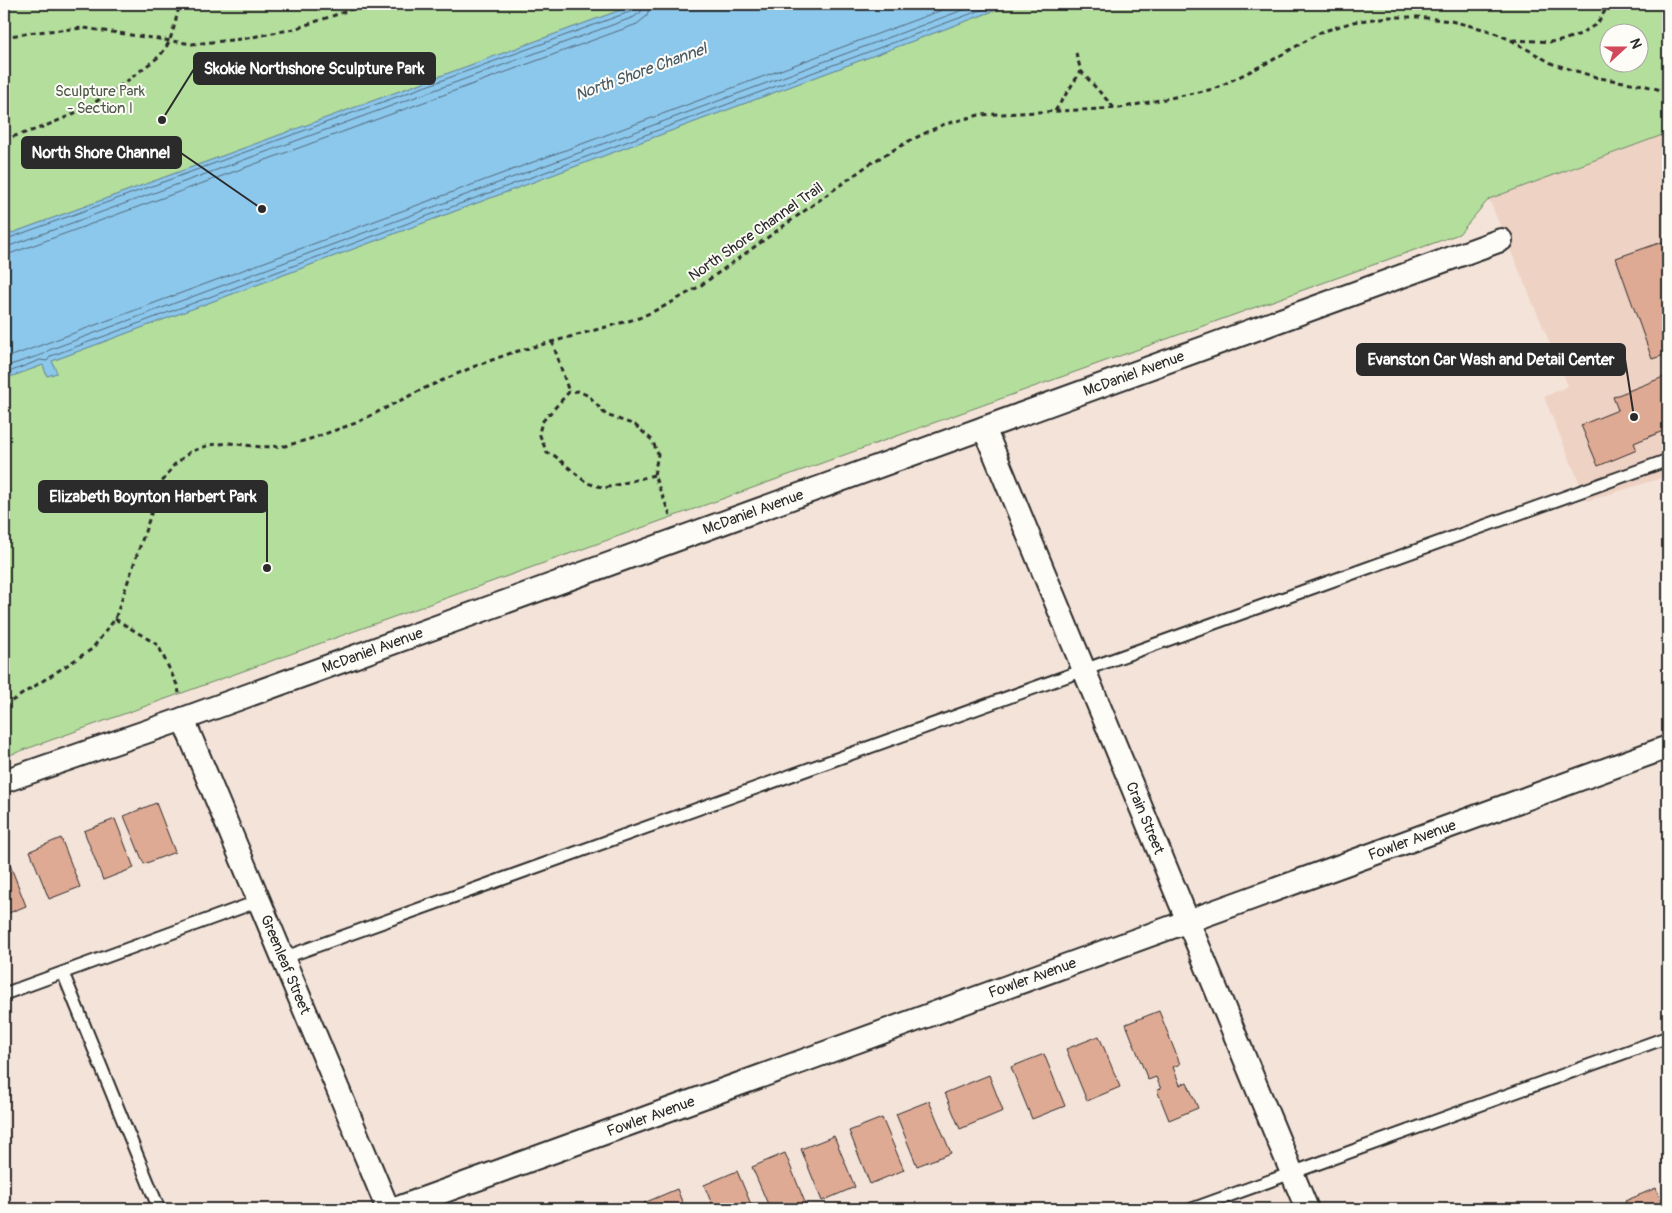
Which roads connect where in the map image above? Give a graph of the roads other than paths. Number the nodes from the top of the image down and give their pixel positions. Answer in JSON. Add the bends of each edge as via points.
{"nodes":[{"id":1,"x":1501,"y":240,"type":"dead end"},
{"id":2,"x":984,"y":428,"type":"junction"},
{"id":3,"x":1668,"y":460,"type":"edge"},
{"id":4,"x":1084,"y":670,"type":"junction"},
{"id":5,"x":183,"y":719,"type":"junction"},
{"id":6,"x":1668,"y":748,"type":"edge"},
{"id":7,"x":4,"y":781,"type":"edge"},
{"id":8,"x":259,"y":901,"type":"junction"},
{"id":9,"x":1188,"y":922,"type":"junction"},
{"id":10,"x":283,"y":958,"type":"junction"},
{"id":11,"x":63,"y":973,"type":"junction"},
{"id":12,"x":4,"y":994,"type":"edge"},
{"id":13,"x":1668,"y":1037,"type":"edge"},
{"id":14,"x":1292,"y":1173,"type":"junction"},
{"id":15,"x":159,"y":1209,"type":"edge"},
{"id":16,"x":388,"y":1209,"type":"edge"},
{"id":17,"x":394,"y":1209,"type":"edge"},
{"id":18,"x":1192,"y":1209,"type":"edge"},
{"id":19,"x":1307,"y":1209,"type":"edge"}],
"edges":[{"from":1,"to":2,"type":"street","name":"McDaniel Avenue"},
{"from":2,"to":4,"type":"street","name":"Crain Street"},
{"from":2,"to":5,"type":"street","name":"McDaniel Avenue"},
{"from":3,"to":4,"type":"lane"},
{"from":4,"to":9,"type":"street","name":"Crain Street"},
{"from":4,"to":10,"type":"lane"},
{"from":5,"to":7,"type":"street","name":"McDaniel Avenue"},
{"from":5,"to":8,"type":"street","name":"Greenleaf Street"},
{"from":6,"to":9,"type":"street","name":"Fowler Avenue"},
{"from":8,"to":10,"type":"street","name":"Greenleaf Street"},
{"from":8,"to":11,"type":"lane"},
{"from":9,"to":14,"type":"street","name":"Crain Street"},
{"from":9,"to":17,"type":"street","name":"Fowler Avenue"},
{"from":10,"to":16,"type":"street","name":"Greenleaf Street"},
{"from":11,"to":12,"type":"lane"},
{"from":11,"to":15,"type":"lane"},
{"from":13,"to":14,"type":"lane"},
{"from":14,"to":18,"type":"lane"},
{"from":14,"to":19,"type":"street","name":"Crain Street"}]}
